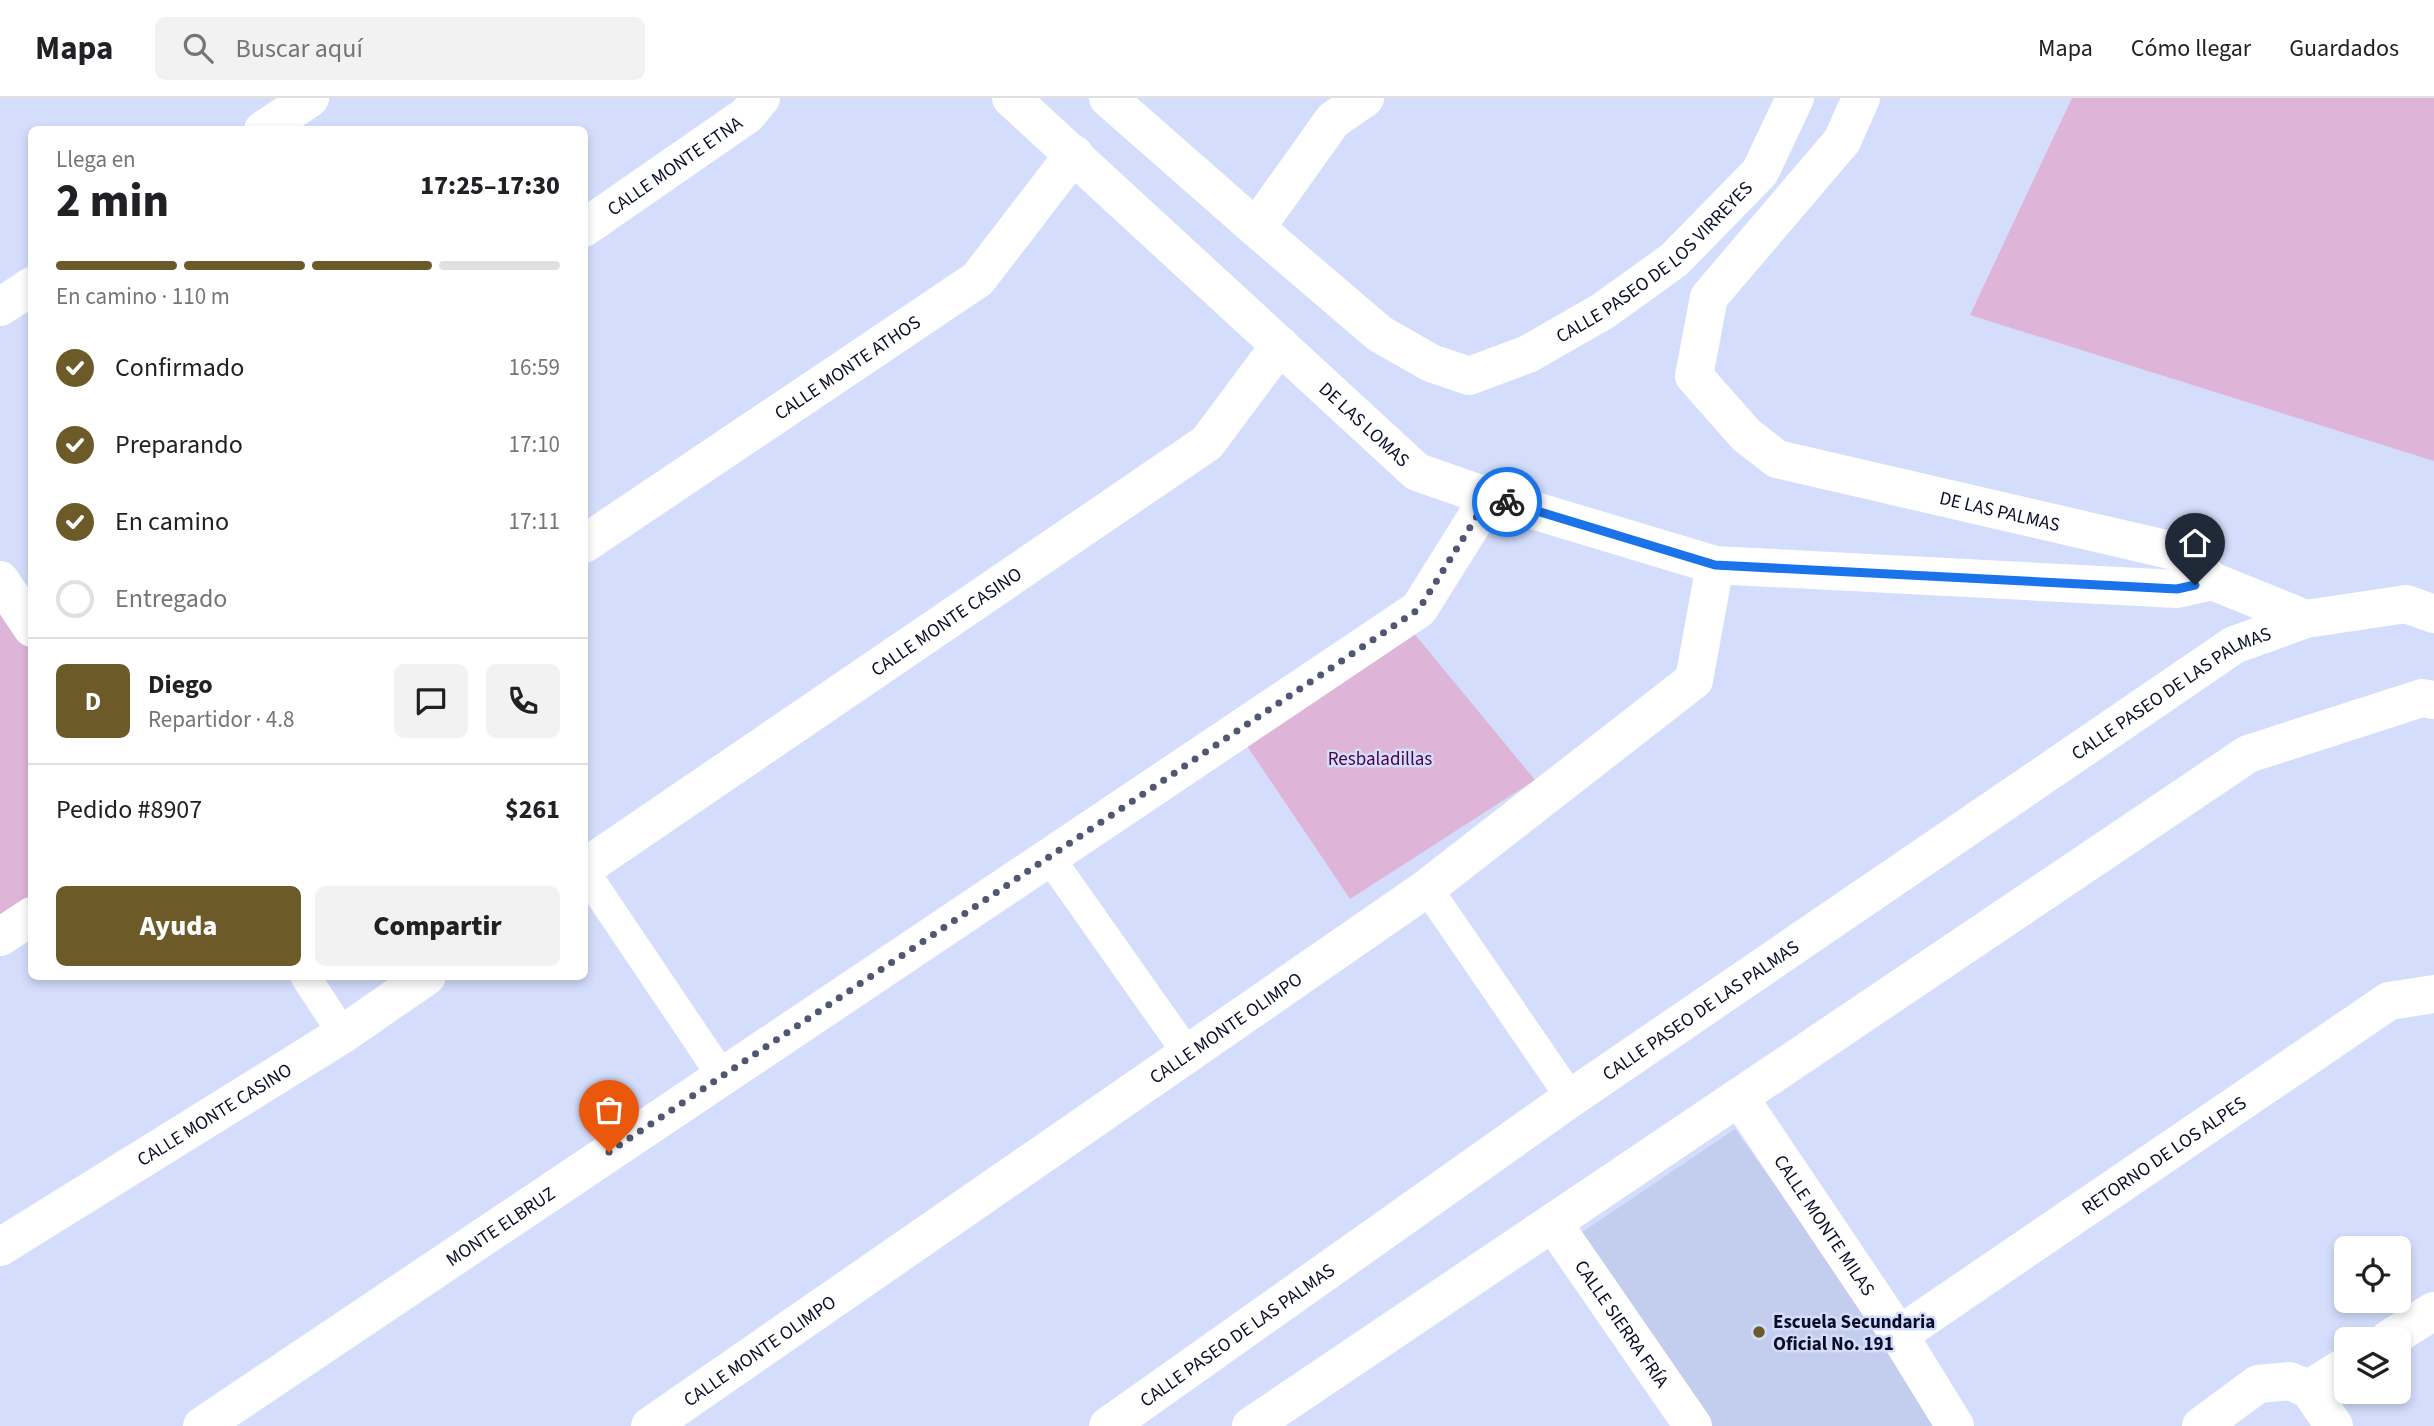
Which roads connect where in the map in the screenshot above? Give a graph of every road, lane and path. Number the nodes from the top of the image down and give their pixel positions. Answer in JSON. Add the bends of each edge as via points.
{"nodes":[{"id":1,"x":310,"y":98,"type":"edge"},
{"id":2,"x":761,"y":98,"type":"edge"},
{"id":3,"x":1012,"y":98,"type":"edge"},
{"id":4,"x":1108,"y":98,"type":"edge"},
{"id":5,"x":1365,"y":98,"type":"edge"},
{"id":6,"x":1795,"y":98,"type":"edge"},
{"id":7,"x":1861,"y":98,"type":"edge"},
{"id":8,"x":269,"y":126,"type":"edge"},
{"id":9,"x":1074,"y":154,"type":"junction"},
{"id":10,"x":588,"y":225,"type":"edge"},
{"id":11,"x":1255,"y":228,"type":"junction"},
{"id":12,"x":28,"y":289,"type":"edge"},
{"id":13,"x":0,"y":307,"type":"edge"},
{"id":14,"x":1280,"y":345,"type":"junction"},
{"id":15,"x":1489,"y":497,"type":"junction"},
{"id":16,"x":588,"y":541,"type":"edge"},
{"id":17,"x":1715,"y":565,"type":"junction"},
{"id":18,"x":0,"y":580,"type":"edge"},
{"id":19,"x":2213,"y":580,"type":"junction"},
{"id":20,"x":2434,"y":614,"type":"edge"},
{"id":21,"x":28,"y":619,"type":"edge"},
{"id":22,"x":2306,"y":619,"type":"junction"},
{"id":23,"x":2434,"y":701,"type":"edge"},
{"id":24,"x":1049,"y":857,"type":"junction"},
{"id":25,"x":588,"y":867,"type":"edge"},
{"id":26,"x":588,"y":876,"type":"edge"},
{"id":27,"x":1427,"y":888,"type":"junction"},
{"id":28,"x":28,"y":919,"type":"edge"},
{"id":29,"x":0,"y":937,"type":"edge"},
{"id":30,"x":308,"y":980,"type":"edge"},
{"id":31,"x":421,"y":980,"type":"edge"},
{"id":32,"x":2434,"y":993,"type":"edge"},
{"id":33,"x":343,"y":1034,"type":"junction"},
{"id":34,"x":1188,"y":1054,"type":"junction"},
{"id":35,"x":722,"y":1076,"type":"junction"},
{"id":36,"x":1739,"y":1097,"type":"junction"},
{"id":37,"x":1570,"y":1098,"type":"junction"},
{"id":38,"x":1553,"y":1223,"type":"junction"},
{"id":39,"x":0,"y":1247,"type":"edge"},
{"id":40,"x":2434,"y":1311,"type":"edge"},
{"id":41,"x":2408,"y":1327,"type":"edge"},
{"id":42,"x":1899,"y":1335,"type":"junction"},
{"id":43,"x":2334,"y":1373,"type":"edge"},
{"id":44,"x":2309,"y":1389,"type":"junction"},
{"id":45,"x":202,"y":1426,"type":"edge"},
{"id":46,"x":650,"y":1426,"type":"edge"},
{"id":47,"x":1108,"y":1426,"type":"edge"},
{"id":48,"x":1251,"y":1426,"type":"edge"},
{"id":49,"x":1693,"y":1426,"type":"edge"},
{"id":50,"x":1955,"y":1426,"type":"edge"},
{"id":51,"x":2201,"y":1426,"type":"edge"},
{"id":52,"x":2334,"y":1426,"type":"edge"}],
"edges":[{"from":1,"to":8,"type":"street"},
{"from":2,"to":10,"type":"street","name":"CALLE MONTE ETNA","via":[[747,115]]},
{"from":3,"to":9,"type":"street","name":"DE LAS LOMAS"},
{"from":4,"to":11,"type":"street"},
{"from":5,"to":11,"type":"street","via":[[1333,120]]},
{"from":6,"to":11,"type":"street","name":"CALLE PASEO DE LOS VIRREYES","via":[[1760,173],[1674,260],[1603,311],[1528,354],[1469,376],[1431,363],[1380,334]]},
{"from":7,"to":19,"type":"street","name":"DE LAS PALMAS","via":[[1842,141],[1709,296],[1694,376],[1746,435],[1777,459],[2183,552]]},
{"from":9,"to":14,"type":"street","name":"DE LAS LOMAS"},
{"from":9,"to":16,"type":"street","name":"CALLE MONTE ATHOS","via":[[978,279]]},
{"from":12,"to":13,"type":"street"},
{"from":14,"to":15,"type":"street","name":"DE LAS LOMAS","via":[[1417,472]]},
{"from":14,"to":25,"type":"street","name":"CALLE MONTE CASINO","via":[[1207,443]]},
{"from":15,"to":17,"type":"street","name":"DE LAS LOMAS"},
{"from":15,"to":24,"type":"street","name":"MONTE ELBRUZ","via":[[1419,609]]},
{"from":17,"to":19,"type":"street","name":"DE LAS LOMAS","via":[[2177,589]]},
{"from":17,"to":27,"type":"street","name":"CALLE MONTE OLIMPO","via":[[1694,680]]},
{"from":18,"to":21,"type":"street"},
{"from":19,"to":22,"type":"street"},
{"from":20,"to":22,"type":"street","via":[[2406,604]]},
{"from":22,"to":37,"type":"street","name":"CALLE PASEO DE LAS PALMAS","via":[[2234,645]]},
{"from":23,"to":36,"type":"street","via":[[2422,698],[2248,754]]},
{"from":24,"to":34,"type":"street"},
{"from":24,"to":35,"type":"street","name":"MONTE ELBRUZ"},
{"from":26,"to":35,"type":"street"},
{"from":27,"to":34,"type":"street","name":"CALLE MONTE OLIMPO"},
{"from":27,"to":37,"type":"street"},
{"from":28,"to":29,"type":"street"},
{"from":30,"to":33,"type":"street"},
{"from":31,"to":33,"type":"street","name":"CALLE MONTE CASINO"},
{"from":32,"to":42,"type":"street","name":"RETORNO DE LOS ALPES","via":[[2389,1001]]},
{"from":33,"to":39,"type":"street","name":"CALLE MONTE CASINO"},
{"from":34,"to":46,"type":"street","name":"CALLE MONTE OLIMPO"},
{"from":35,"to":45,"type":"street","name":"MONTE ELBRUZ"},
{"from":36,"to":38,"type":"street"},
{"from":36,"to":42,"type":"street","name":"CALLE MONTE MILAS"},
{"from":37,"to":47,"type":"street","name":"CALLE PASEO DE LAS PALMAS"},
{"from":38,"to":48,"type":"street"},
{"from":38,"to":49,"type":"street","name":"CALLE SIERRA FRÍA"},
{"from":40,"to":41,"type":"street"},
{"from":42,"to":50,"type":"street","name":"CALLE MONTE MILAS"},
{"from":43,"to":44,"type":"street"},
{"from":44,"to":51,"type":"street","via":[[2289,1381],[2258,1384]]},
{"from":44,"to":52,"type":"street"}]}
